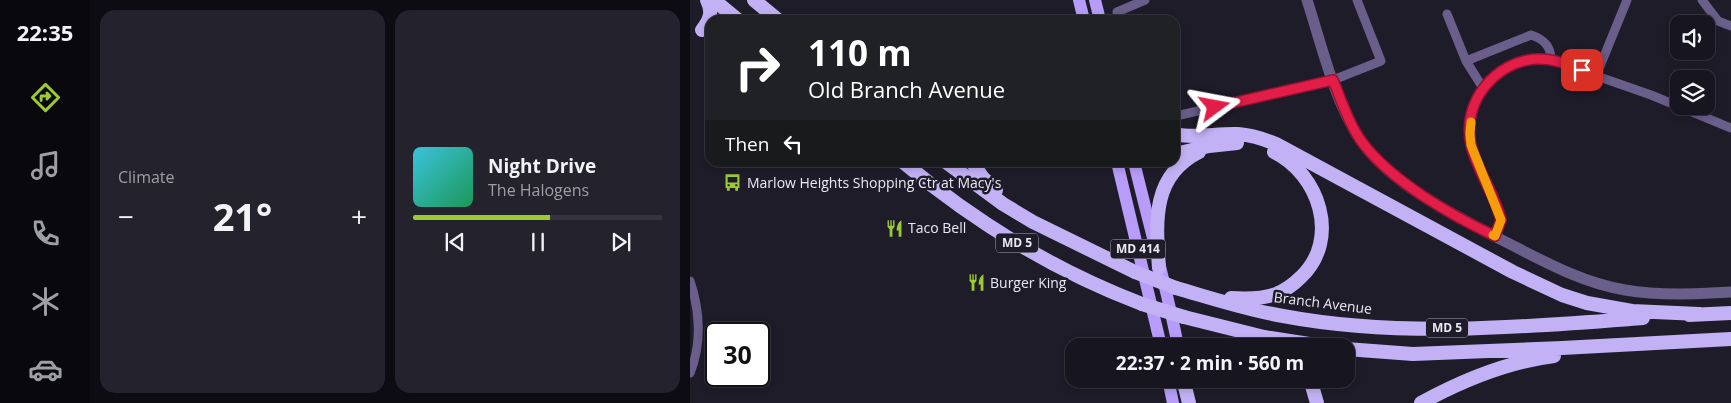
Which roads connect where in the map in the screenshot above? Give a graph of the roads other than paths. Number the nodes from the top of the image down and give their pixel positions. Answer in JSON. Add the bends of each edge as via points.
{"nodes":[{"id":1,"x":707,"y":0,"type":"edge"},
{"id":2,"x":754,"y":0,"type":"edge"},
{"id":3,"x":1079,"y":0,"type":"edge"},
{"id":4,"x":1095,"y":0,"type":"edge"},
{"id":5,"x":1144,"y":0,"type":"edge"},
{"id":6,"x":1307,"y":0,"type":"edge"},
{"id":7,"x":1357,"y":0,"type":"edge"},
{"id":8,"x":1627,"y":0,"type":"edge"},
{"id":9,"x":1702,"y":0,"type":"edge"},
{"id":10,"x":719,"y":2,"type":"edge"},
{"id":11,"x":1117,"y":12,"type":"dead end"},
{"id":12,"x":1447,"y":14,"type":"dead end"},
{"id":13,"x":711,"y":15,"type":"edge"},
{"id":14,"x":733,"y":15,"type":"edge"},
{"id":15,"x":772,"y":15,"type":"edge"},
{"id":16,"x":1083,"y":15,"type":"edge"},
{"id":17,"x":1099,"y":15,"type":"edge"},
{"id":18,"x":705,"y":26,"type":"edge"},
{"id":19,"x":1731,"y":26,"type":"edge"},
{"id":20,"x":702,"y":30,"type":"dead end"},
{"id":21,"x":1551,"y":60,"type":"junction"},
{"id":22,"x":1466,"y":61,"type":"junction"},
{"id":23,"x":1596,"y":76,"type":"junction"},
{"id":24,"x":1333,"y":80,"type":"junction"},
{"id":25,"x":1483,"y":88,"type":"junction"},
{"id":26,"x":1180,"y":115,"type":"edge"},
{"id":27,"x":1731,"y":128,"type":"edge"},
{"id":28,"x":1180,"y":135,"type":"edge"},
{"id":29,"x":1218,"y":144,"type":"junction"},
{"id":30,"x":1180,"y":153,"type":"edge"},
{"id":31,"x":1180,"y":166,"type":"edge"},
{"id":32,"x":909,"y":167,"type":"edge"},
{"id":33,"x":953,"y":167,"type":"edge"},
{"id":34,"x":975,"y":167,"type":"edge"},
{"id":35,"x":1118,"y":167,"type":"edge"},
{"id":36,"x":1135,"y":167,"type":"edge"},
{"id":37,"x":1178,"y":167,"type":"edge"},
{"id":38,"x":1062,"y":236,"type":"junction"},
{"id":39,"x":1495,"y":236,"type":"junction"},
{"id":40,"x":1159,"y":268,"type":"junction"},
{"id":41,"x":690,"y":281,"type":"edge"},
{"id":42,"x":1731,"y":292,"type":"edge"},
{"id":43,"x":1198,"y":294,"type":"junction"},
{"id":44,"x":1731,"y":313,"type":"edge"},
{"id":45,"x":1699,"y":314,"type":"junction"},
{"id":46,"x":1206,"y":324,"type":"junction"},
{"id":47,"x":1159,"y":338,"type":"edge"},
{"id":48,"x":1176,"y":338,"type":"edge"},
{"id":49,"x":1247,"y":338,"type":"edge"},
{"id":50,"x":1272,"y":338,"type":"edge"},
{"id":51,"x":1731,"y":339,"type":"edge"},
{"id":52,"x":1650,"y":344,"type":"junction"},
{"id":53,"x":1355,"y":350,"type":"edge"},
{"id":54,"x":690,"y":373,"type":"edge"},
{"id":55,"x":1170,"y":388,"type":"edge"},
{"id":56,"x":1186,"y":388,"type":"edge"},
{"id":57,"x":1313,"y":388,"type":"edge"},
{"id":58,"x":1173,"y":403,"type":"edge"},
{"id":59,"x":1188,"y":403,"type":"edge"},
{"id":60,"x":1318,"y":403,"type":"edge"},
{"id":61,"x":1421,"y":403,"type":"edge"}],
"edges":[{"from":1,"to":13,"type":"highway"},
{"from":2,"to":15,"type":"highway"},
{"from":3,"to":16,"type":"main road"},
{"from":4,"to":17,"type":"main road"},
{"from":5,"to":11,"type":"street"},
{"from":6,"to":24,"type":"street"},
{"from":7,"to":24,"type":"street","via":[[1381,61]]},
{"from":8,"to":23,"type":"street"},
{"from":9,"to":19,"type":"street","via":[[1718,21]]},
{"from":10,"to":14,"type":"highway"},
{"from":12,"to":22,"type":"street"},
{"from":18,"to":20,"type":"highway"},
{"from":21,"to":22,"type":"street","via":[[1550,49],[1545,42],[1531,36]]},
{"from":21,"to":23,"type":"street"},
{"from":21,"to":25,"type":"street","via":[[1514,64],[1493,77]]},
{"from":22,"to":25,"type":"street"},
{"from":23,"to":27,"type":"street"},
{"from":24,"to":26,"type":"street"},
{"from":24,"to":39,"type":"street","via":[[1349,120],[1381,164],[1402,182],[1476,228]]},
{"from":25,"to":39,"type":"street","via":[[1475,103],[1470,134],[1471,145],[1501,220]]},
{"from":28,"to":45,"type":"highway","via":[[1198,137],[1240,134],[1262,138],[1562,295],[1632,312]]},
{"from":29,"to":30,"type":"highway"},
{"from":29,"to":31,"type":"highway","via":[[1190,157]]},
{"from":29,"to":43,"type":"highway","via":[[1250,144],[1284,157],[1304,177],[1318,201],[1322,236],[1308,271],[1277,294],[1246,299]]},
{"from":32,"to":46,"type":"highway","number":"MD 5","bridge":true,"via":[[953,202],[1016,243],[1100,288]]},
{"from":33,"to":38,"type":"highway","name":"Branch Avenue","number":"MD 5","via":[[1003,204]]},
{"from":34,"to":38,"type":"highway","via":[[995,189]]},
{"from":35,"to":47,"type":"main road","number":"MD 414"},
{"from":36,"to":40,"type":"main road","number":"MD 414"},
{"from":37,"to":40,"type":"highway","via":[[1165,186],[1156,215]]},
{"from":38,"to":43,"type":"highway","name":"Branch Avenue","number":"MD 5","bridge":true,"via":[[1135,272]]},
{"from":39,"to":42,"type":"street","via":[[1544,263],[1585,280],[1625,290],[1683,295]]},
{"from":40,"to":48,"type":"main road","number":"MD 414"},
{"from":41,"to":54,"type":"street","via":[[698,315],[697,347]]},
{"from":43,"to":45,"type":"highway","name":"Branch Avenue","number":"MD 5","via":[[1282,316],[1416,328],[1503,327]]},
{"from":44,"to":45,"type":"highway","name":"Branch Avenue","number":"MD 5"},
{"from":46,"to":49,"type":"highway"},
{"from":46,"to":50,"type":"highway","number":"MD 5"},
{"from":51,"to":52,"type":"highway","number":"MD 5"},
{"from":52,"to":53,"type":"highway","number":"MD 5","via":[[1413,354]]},
{"from":52,"to":61,"type":"highway","via":[[1544,357],[1505,366],[1477,375]]},
{"from":55,"to":58,"type":"main road"},
{"from":56,"to":59,"type":"highway"},
{"from":57,"to":60,"type":"highway"}]}
